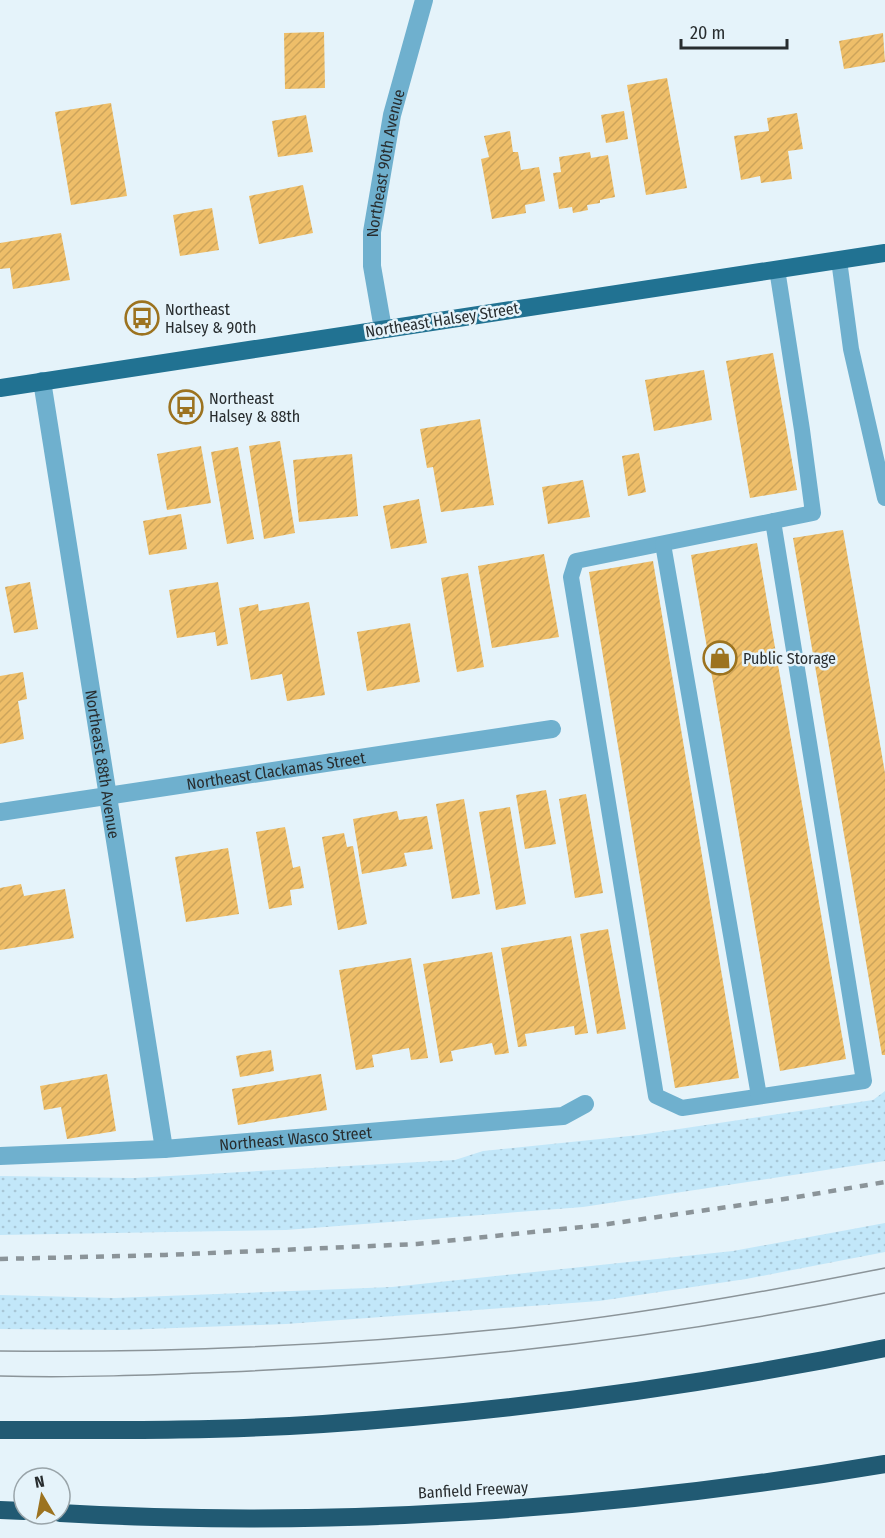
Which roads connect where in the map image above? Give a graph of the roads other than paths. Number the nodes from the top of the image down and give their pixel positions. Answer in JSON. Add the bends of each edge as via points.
{"nodes":[{"id":1,"x":424,"y":0,"type":"edge"},
{"id":2,"x":885,"y":253,"type":"edge"},
{"id":3,"x":839,"y":260,"type":"junction"},
{"id":4,"x":777,"y":269,"type":"junction"},
{"id":5,"x":383,"y":329,"type":"junction"},
{"id":6,"x":42,"y":381,"type":"junction"},
{"id":7,"x":0,"y":388,"type":"edge"},
{"id":8,"x":885,"y":498,"type":"edge"},
{"id":9,"x":773,"y":521,"type":"junction"},
{"id":10,"x":663,"y":544,"type":"junction"},
{"id":11,"x":552,"y":729,"type":"dead end"},
{"id":12,"x":109,"y":795,"type":"junction"},
{"id":13,"x":0,"y":812,"type":"edge"},
{"id":14,"x":759,"y":1096,"type":"junction"},
{"id":15,"x":585,"y":1104,"type":"dead end"},
{"id":16,"x":164,"y":1149,"type":"junction"},
{"id":17,"x":0,"y":1156,"type":"edge"},
{"id":18,"x":885,"y":1348,"type":"edge"},
{"id":19,"x":0,"y":1430,"type":"edge"},
{"id":20,"x":885,"y":1464,"type":"edge"},
{"id":21,"x":72,"y":1513,"type":"edge"}],
"edges":[{"from":1,"to":5,"type":"street","name":"Northeast 90th Avenue","via":[[392,115],[372,232],[372,266]]},
{"from":2,"to":3,"type":"main road","name":"Northeast Halsey Street"},
{"from":3,"to":4,"type":"main road","name":"Northeast Halsey Street"},
{"from":3,"to":8,"type":"lane","via":[[851,349]]},
{"from":4,"to":5,"type":"main road","name":"Northeast Halsey Street"},
{"from":4,"to":9,"type":"lane","via":[[813,513]]},
{"from":5,"to":6,"type":"main road","name":"Northeast Halsey Street"},
{"from":6,"to":7,"type":"main road","name":"Northeast Halsey Street"},
{"from":6,"to":12,"type":"street","name":"Northeast 88th Avenue"},
{"from":9,"to":10,"type":"lane"},
{"from":9,"to":14,"type":"lane","via":[[864,1081]]},
{"from":10,"to":14,"type":"lane"},
{"from":10,"to":14,"type":"lane","via":[[576,561],[572,577],[656,1096],[682,1108]]},
{"from":11,"to":12,"type":"street","name":"Northeast Clackamas Street"},
{"from":12,"to":13,"type":"street","name":"Northeast Clackamas Street"},
{"from":12,"to":16,"type":"street","name":"Northeast 88th Avenue"},
{"from":15,"to":16,"type":"street","name":"Northeast Wasco Street","via":[[563,1116]]},
{"from":16,"to":17,"type":"street","name":"Northeast Wasco Street"},
{"from":18,"to":19,"type":"highway","via":[[660,1389],[516,1407],[322,1424]]},
{"from":20,"to":21,"type":"highway","name":"Banfield Freeway","via":[[726,1487],[464,1511],[206,1518]]}]}
